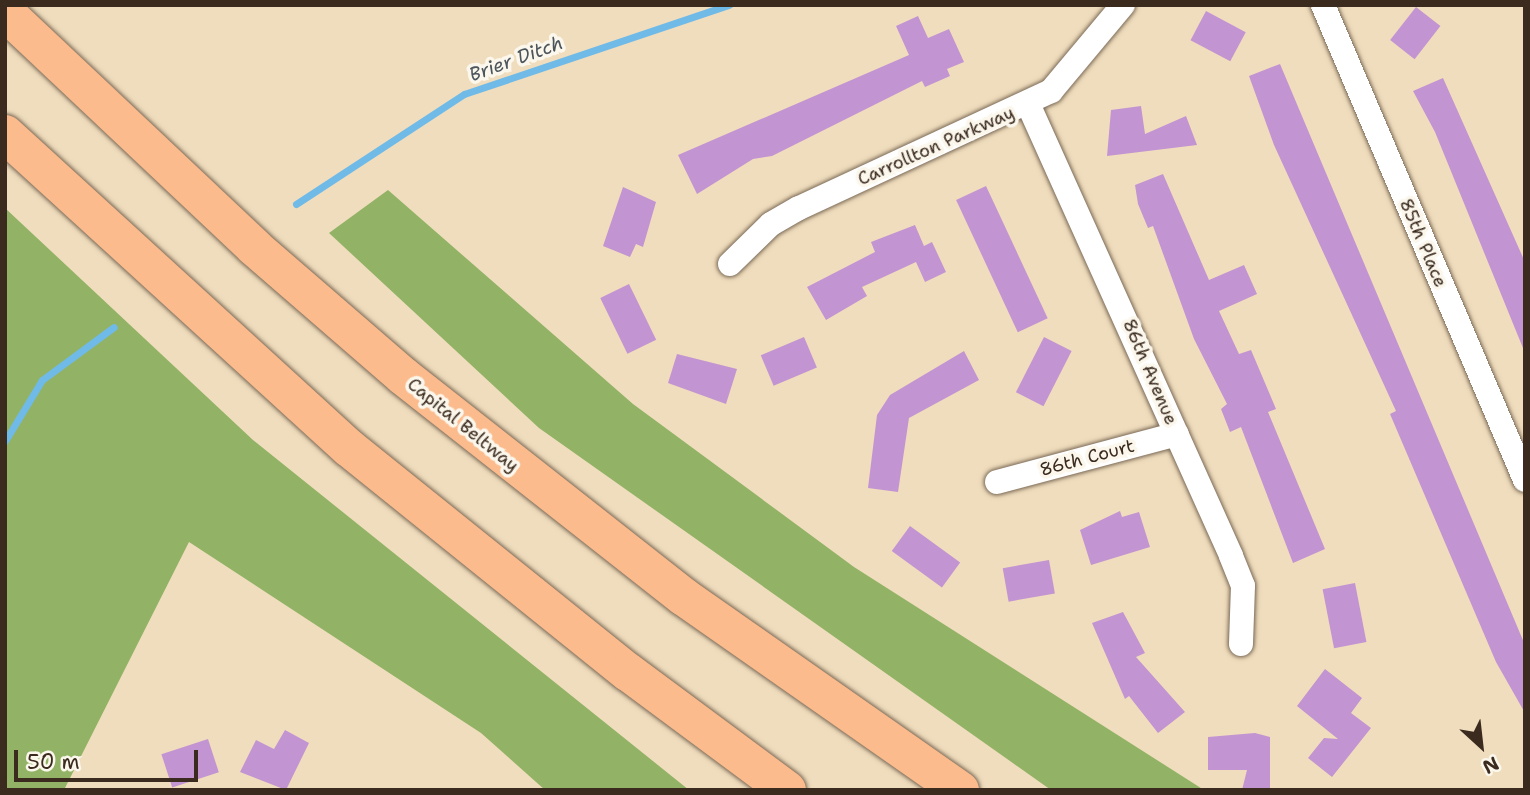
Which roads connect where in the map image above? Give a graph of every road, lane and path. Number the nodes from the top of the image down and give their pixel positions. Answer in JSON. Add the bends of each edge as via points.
{"nodes":[{"id":1,"x":1123,"y":5,"type":"edge"},
{"id":2,"x":1323,"y":5,"type":"edge"},
{"id":3,"x":5,"y":12,"type":"edge"},
{"id":4,"x":1029,"y":106,"type":"junction"},
{"id":5,"x":5,"y":134,"type":"edge"},
{"id":6,"x":730,"y":264,"type":"dead end"},
{"id":7,"x":1177,"y":434,"type":"junction"},
{"id":8,"x":1525,"y":480,"type":"edge"},
{"id":9,"x":997,"y":482,"type":"dead end"},
{"id":10,"x":1241,"y":644,"type":"dead end"},
{"id":11,"x":787,"y":790,"type":"edge"},
{"id":12,"x":960,"y":790,"type":"edge"}],
"edges":[{"from":1,"to":4,"type":"street","name":"Carrollton Parkway","via":[[1075,68]]},
{"from":2,"to":8,"type":"street","name":"85th Place"},
{"from":3,"to":12,"type":"highway","name":"Capital Beltway","via":[[254,247],[515,467],[811,690]]},
{"from":4,"to":6,"type":"street","name":"Carrollton Parkway","via":[[799,208],[771,223]]},
{"from":4,"to":7,"type":"street","name":"86th Avenue"},
{"from":5,"to":11,"type":"highway","via":[[359,456],[628,672]]},
{"from":7,"to":9,"type":"street","name":"86th Court"},
{"from":7,"to":10,"type":"street","name":"86th Avenue","via":[[1243,586]]}]}
